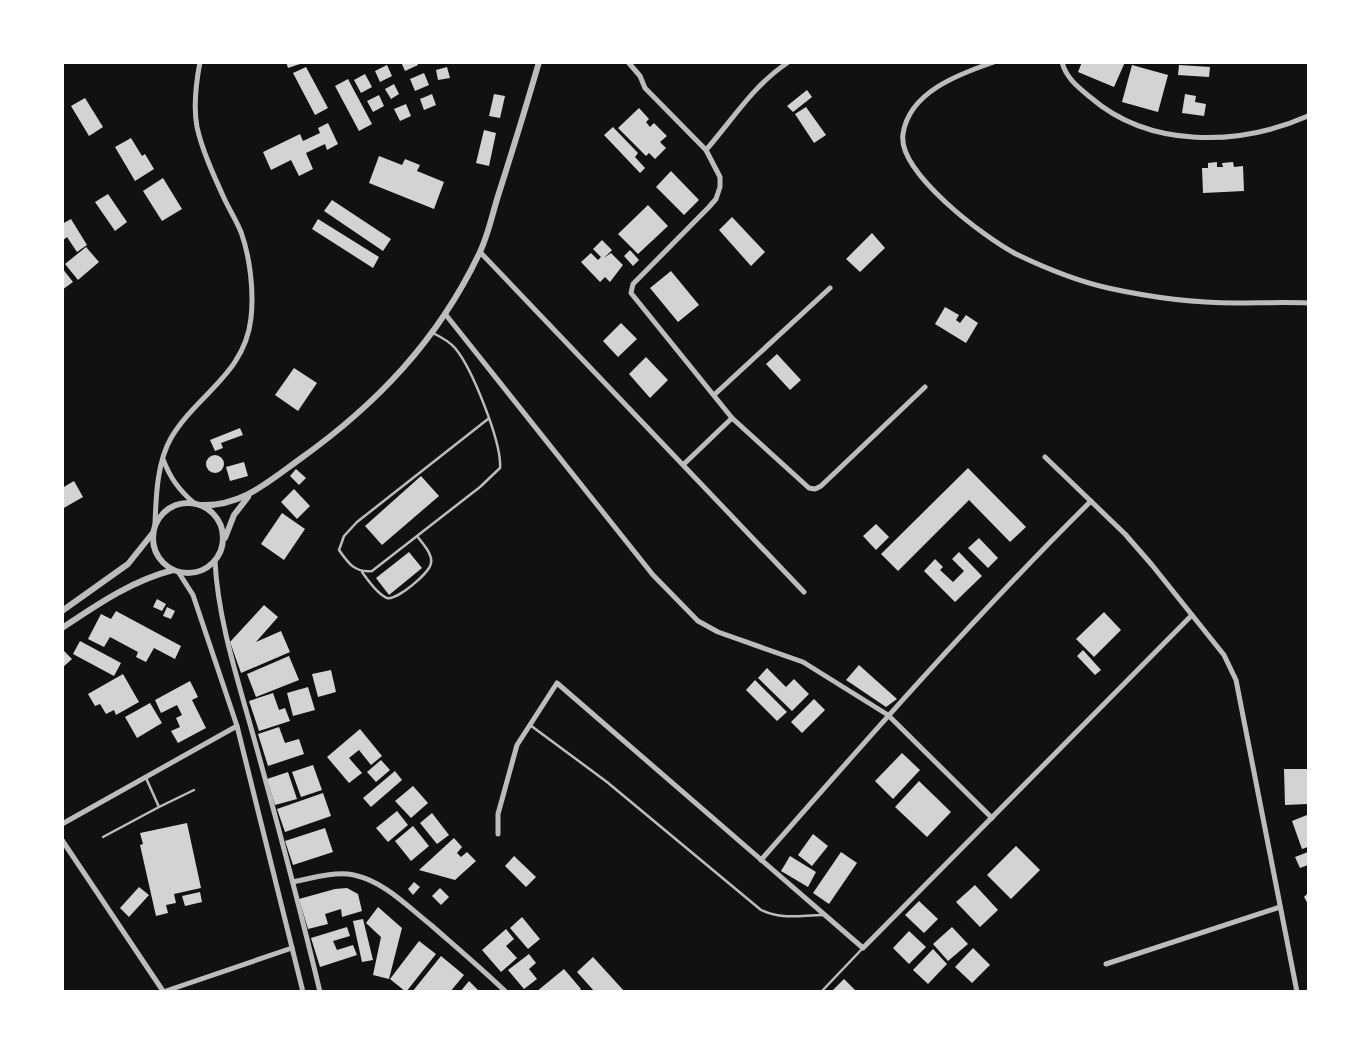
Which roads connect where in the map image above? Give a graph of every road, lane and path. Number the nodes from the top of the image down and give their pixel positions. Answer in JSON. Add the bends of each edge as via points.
{"nodes":[{"id":1,"x":200,"y":62,"type":"edge"},
{"id":2,"x":539,"y":62,"type":"edge"},
{"id":3,"x":628,"y":62,"type":"edge"},
{"id":4,"x":994,"y":62,"type":"edge"},
{"id":5,"x":1062,"y":62,"type":"edge"},
{"id":6,"x":787,"y":63,"type":"edge"},
{"id":7,"x":1308,"y":116,"type":"edge"},
{"id":8,"x":706,"y":150,"type":"junction"},
{"id":9,"x":480,"y":252,"type":"junction"},
{"id":10,"x":830,"y":288,"type":"dead end"},
{"id":11,"x":1308,"y":303,"type":"edge"},
{"id":12,"x":446,"y":315,"type":"junction"},
{"id":13,"x":432,"y":333,"type":"junction"},
{"id":14,"x":925,"y":387,"type":"dead end"},
{"id":15,"x":714,"y":395,"type":"junction"},
{"id":16,"x":732,"y":418,"type":"junction"},
{"id":17,"x":488,"y":419,"type":"junction"},
{"id":18,"x":1045,"y":457,"type":"dead end"},
{"id":19,"x":163,"y":458,"type":"junction"},
{"id":20,"x":684,"y":464,"type":"junction"},
{"id":21,"x":250,"y":495,"type":"junction"},
{"id":22,"x":1091,"y":502,"type":"junction"},
{"id":23,"x":197,"y":505,"type":"junction"},
{"id":24,"x":156,"y":524,"type":"junction"},
{"id":25,"x":152,"y":534,"type":"junction"},
{"id":26,"x":417,"y":536,"type":"junction"},
{"id":27,"x":223,"y":541,"type":"junction"},
{"id":28,"x":215,"y":561,"type":"junction"},
{"id":29,"x":176,"y":572,"type":"junction"},
{"id":30,"x":362,"y":572,"type":"junction"},
{"id":31,"x":804,"y":592,"type":"dead end"},
{"id":32,"x":62,"y":611,"type":"edge"},
{"id":33,"x":1192,"y":615,"type":"junction"},
{"id":34,"x":62,"y":628,"type":"edge"},
{"id":35,"x":888,"y":715,"type":"junction"},
{"id":36,"x":529,"y":724,"type":"junction"},
{"id":37,"x":237,"y":726,"type":"junction"},
{"id":38,"x":146,"y":778,"type":"junction"},
{"id":39,"x":194,"y":790,"type":"dead end"},
{"id":40,"x":159,"y":807,"type":"junction"},
{"id":41,"x":992,"y":818,"type":"junction"},
{"id":42,"x":62,"y":824,"type":"edge"},
{"id":43,"x":498,"y":834,"type":"dead end"},
{"id":44,"x":103,"y":837,"type":"dead end"},
{"id":45,"x":62,"y":840,"type":"edge"},
{"id":46,"x":760,"y":860,"type":"junction"},
{"id":47,"x":293,"y":882,"type":"junction"},
{"id":48,"x":1280,"y":907,"type":"junction"},
{"id":49,"x":826,"y":915,"type":"junction"},
{"id":50,"x":292,"y":948,"type":"junction"},
{"id":51,"x":863,"y":948,"type":"junction"},
{"id":52,"x":1106,"y":964,"type":"dead end"},
{"id":53,"x":184,"y":984,"type":"junction"},
{"id":54,"x":163,"y":992,"type":"edge"},
{"id":55,"x":186,"y":992,"type":"edge"},
{"id":56,"x":303,"y":992,"type":"edge"},
{"id":57,"x":320,"y":992,"type":"edge"},
{"id":58,"x":506,"y":992,"type":"edge"},
{"id":59,"x":821,"y":992,"type":"edge"},
{"id":60,"x":1297,"y":992,"type":"edge"}],
"edges":[{"from":1,"to":19,"type":"street","via":[[196,110],[198,127],[240,232],[248,261],[252,316],[242,354],[186,417],[170,440]]},
{"from":2,"to":9,"type":"street"},
{"from":3,"to":8,"type":"street","via":[[645,88]]},
{"from":4,"to":11,"type":"street","via":[[939,85],[907,118],[902,136],[908,158],[928,184],[983,234],[1051,269],[1108,288],[1234,303]]},
{"from":5,"to":7,"type":"street","via":[[1065,74],[1105,111],[1165,134],[1205,139],[1248,135],[1280,128]]},
{"from":6,"to":8,"type":"street","via":[[770,74],[743,103]]},
{"from":8,"to":15,"type":"street","via":[[720,177],[716,199],[630,288],[635,299]]},
{"from":9,"to":12,"type":"street"},
{"from":9,"to":20,"type":"street"},
{"from":10,"to":15,"type":"street"},
{"from":12,"to":13,"type":"street"},
{"from":12,"to":35,"type":"street","via":[[653,575],[698,621],[718,632],[803,662]]},
{"from":13,"to":17,"type":"lane","via":[[456,349],[473,377]]},
{"from":13,"to":21,"type":"street","via":[[364,410]]},
{"from":14,"to":16,"type":"street","via":[[815,489],[809,488]]},
{"from":15,"to":16,"type":"street"},
{"from":16,"to":20,"type":"street"},
{"from":17,"to":26,"type":"lane","via":[[501,460],[500,468]]},
{"from":17,"to":30,"type":"lane","via":[[357,522],[344,536],[339,550],[350,566]]},
{"from":18,"to":22,"type":"street"},
{"from":19,"to":23,"type":"street","via":[[169,475]]},
{"from":19,"to":24,"type":"street","via":[[156,500]]},
{"from":20,"to":31,"type":"street"},
{"from":21,"to":23,"type":"street","via":[[217,506]]},
{"from":21,"to":27,"type":"street","via":[[234,515]]},
{"from":22,"to":33,"type":"street","via":[[1136,546]]},
{"from":22,"to":35,"type":"street"},
{"from":23,"to":24,"type":"street","via":[[183,503],[172,507]]},
{"from":23,"to":27,"type":"street","via":[[213,513],[219,522]]},
{"from":24,"to":25,"type":"street"},
{"from":25,"to":29,"type":"street","via":[[157,556]]},
{"from":25,"to":32,"type":"street","via":[[128,564]]},
{"from":26,"to":30,"type":"lane","via":[[372,571]]},
{"from":26,"to":30,"type":"lane","via":[[431,558],[432,566],[400,594],[392,599],[386,598]]},
{"from":27,"to":28,"type":"street"},
{"from":28,"to":29,"type":"street","via":[[199,572]]},
{"from":28,"to":47,"type":"street","via":[[218,595],[233,660]]},
{"from":29,"to":34,"type":"street","via":[[152,576],[116,592]]},
{"from":29,"to":37,"type":"street","via":[[193,595]]},
{"from":33,"to":41,"type":"street"},
{"from":33,"to":48,"type":"street","via":[[1224,655],[1236,680]]},
{"from":35,"to":41,"type":"street"},
{"from":35,"to":46,"type":"street"},
{"from":36,"to":43,"type":"street","via":[[517,746],[502,793]]},
{"from":36,"to":46,"type":"street","via":[[556,683]]},
{"from":36,"to":49,"type":"lane","via":[[607,782],[761,910],[784,917]]},
{"from":37,"to":38,"type":"street"},
{"from":37,"to":50,"type":"street"},
{"from":38,"to":40,"type":"lane"},
{"from":38,"to":42,"type":"street"},
{"from":39,"to":40,"type":"lane"},
{"from":40,"to":44,"type":"lane"},
{"from":41,"to":51,"type":"street"},
{"from":45,"to":54,"type":"street"},
{"from":46,"to":49,"type":"street"},
{"from":47,"to":57,"type":"street"},
{"from":47,"to":58,"type":"street","via":[[333,874],[370,880],[401,901]]},
{"from":48,"to":52,"type":"street"},
{"from":48,"to":60,"type":"street"},
{"from":49,"to":51,"type":"street"},
{"from":50,"to":53,"type":"street"},
{"from":50,"to":56,"type":"street"},
{"from":51,"to":59,"type":"lane"},
{"from":53,"to":54,"type":"street"},
{"from":53,"to":55,"type":"street"}]}
